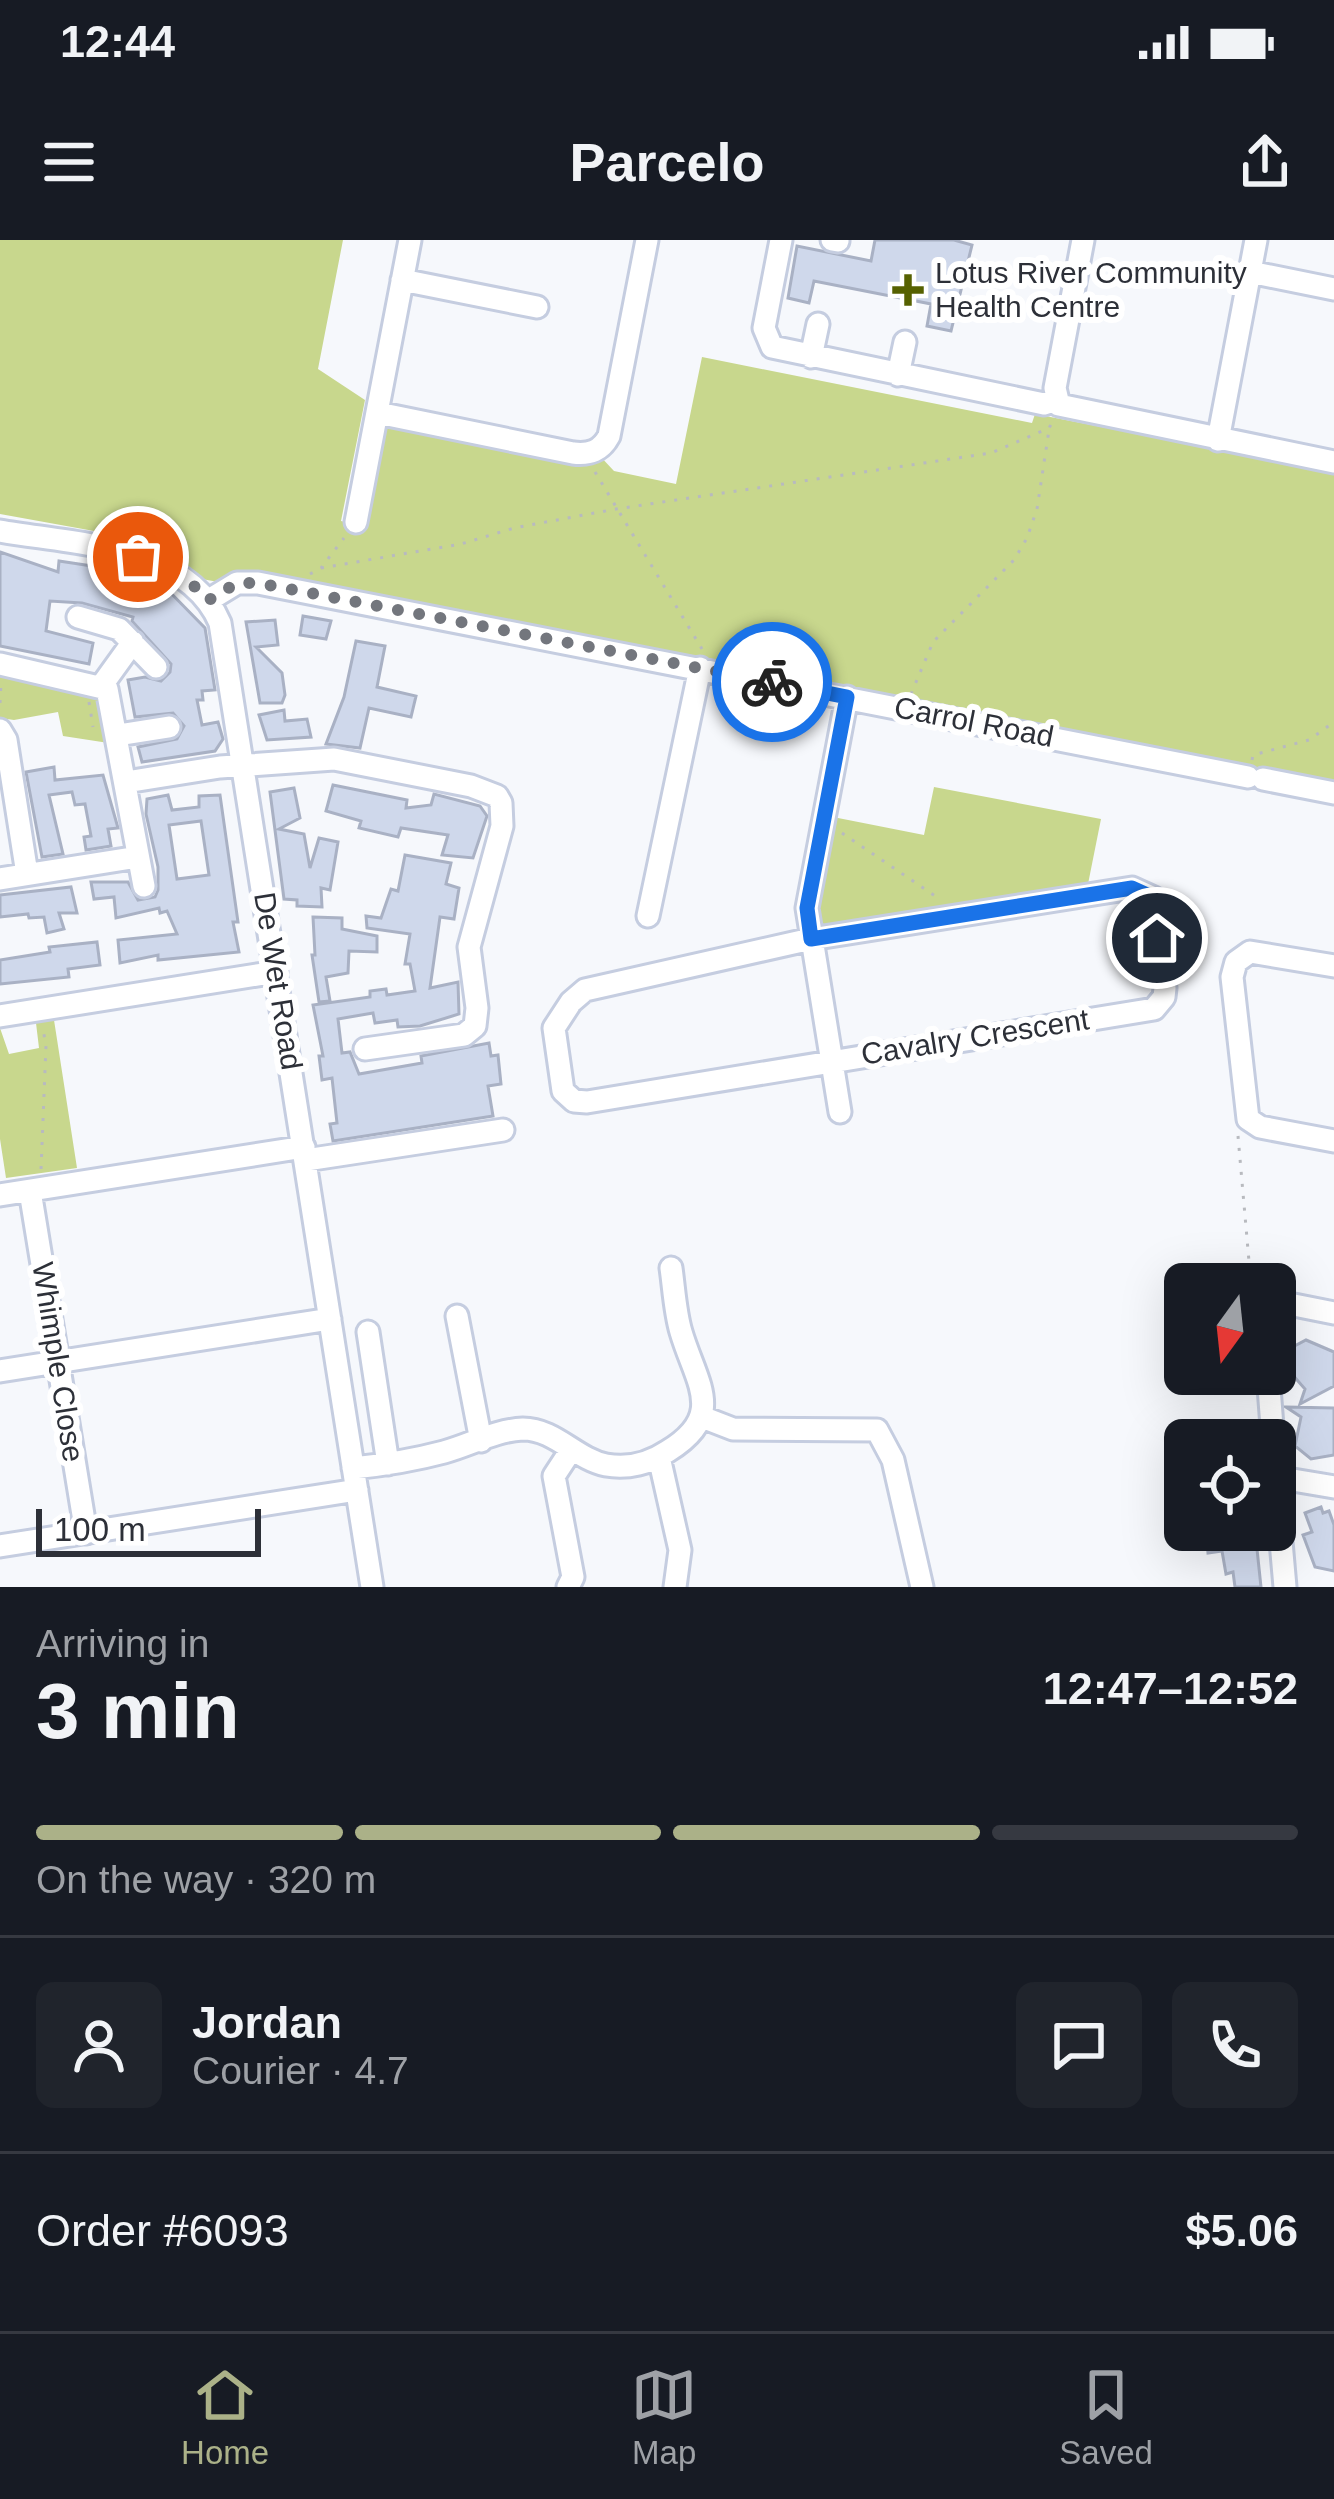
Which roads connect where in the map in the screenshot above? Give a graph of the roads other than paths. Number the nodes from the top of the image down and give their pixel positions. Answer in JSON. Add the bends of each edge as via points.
{"nodes":[{"id":1,"x":410,"y":240,"type":"edge"},
{"id":2,"x":647,"y":240,"type":"edge"},
{"id":3,"x":781,"y":240,"type":"edge"},
{"id":4,"x":1083,"y":240,"type":"edge"},
{"id":5,"x":1256,"y":240,"type":"edge"},
{"id":6,"x":1250,"y":272,"type":"junction"},
{"id":7,"x":402,"y":280,"type":"junction"},
{"id":8,"x":1334,"y":289,"type":"edge"},
{"id":9,"x":537,"y":307,"type":"dead end"},
{"id":10,"x":818,"y":324,"type":"dead end"},
{"id":11,"x":905,"y":342,"type":"dead end"},
{"id":12,"x":811,"y":358,"type":"junction"},
{"id":13,"x":898,"y":375,"type":"junction"},
{"id":14,"x":1058,"y":402,"type":"junction"},
{"id":15,"x":378,"y":413,"type":"junction"},
{"id":16,"x":1218,"y":440,"type":"junction"},
{"id":17,"x":1334,"y":462,"type":"edge"},
{"id":18,"x":356,"y":522,"type":"road end"},
{"id":19,"x":0,"y":530,"type":"edge"},
{"id":20,"x":209,"y":600,"type":"junction"},
{"id":21,"x":78,"y":616,"type":"dead end"},
{"id":22,"x":133,"y":642,"type":"junction"},
{"id":23,"x":0,"y":664,"type":"edge"},
{"id":24,"x":156,"y":667,"type":"dead end"},
{"id":25,"x":700,"y":668,"type":"junction"},
{"id":26,"x":96,"y":693,"type":"junction"},
{"id":27,"x":847,"y":697,"type":"junction"},
{"id":28,"x":169,"y":728,"type":"dead end"},
{"id":29,"x":0,"y":730,"type":"edge"},
{"id":30,"x":118,"y":735,"type":"junction"},
{"id":31,"x":244,"y":765,"type":"junction"},
{"id":32,"x":126,"y":782,"type":"junction"},
{"id":33,"x":1334,"y":793,"type":"edge"},
{"id":34,"x":138,"y":857,"type":"junction"},
{"id":35,"x":27,"y":874,"type":"junction"},
{"id":36,"x":0,"y":879,"type":"edge"},
{"id":37,"x":144,"y":886,"type":"dead end"},
{"id":38,"x":648,"y":916,"type":"dead end"},
{"id":39,"x":811,"y":939,"type":"junction"},
{"id":40,"x":1334,"y":967,"type":"edge"},
{"id":41,"x":276,"y":972,"type":"junction"},
{"id":42,"x":0,"y":1016,"type":"edge"},
{"id":43,"x":365,"y":1049,"type":"dead end"},
{"id":44,"x":832,"y":1059,"type":"junction"},
{"id":45,"x":840,"y":1112,"type":"dead end"},
{"id":46,"x":503,"y":1130,"type":"dead end"},
{"id":47,"x":1334,"y":1141,"type":"edge"},
{"id":48,"x":304,"y":1154,"type":"junction"},
{"id":49,"x":36,"y":1190,"type":"junction"},
{"id":50,"x":0,"y":1195,"type":"edge"},
{"id":51,"x":671,"y":1268,"type":"dead end"},
{"id":52,"x":1296,"y":1306,"type":"edge"},
{"id":53,"x":1334,"y":1313,"type":"edge"},
{"id":54,"x":457,"y":1316,"type":"dead end"},
{"id":55,"x":330,"y":1319,"type":"junction"},
{"id":56,"x":368,"y":1332,"type":"dead end"},
{"id":57,"x":57,"y":1361,"type":"junction"},
{"id":58,"x":0,"y":1370,"type":"edge"},
{"id":59,"x":702,"y":1417,"type":"junction"},
{"id":60,"x":481,"y":1441,"type":"junction"},
{"id":61,"x":571,"y":1450,"type":"junction"},
{"id":62,"x":659,"y":1457,"type":"junction"},
{"id":63,"x":388,"y":1464,"type":"junction"},
{"id":64,"x":355,"y":1479,"type":"junction"},
{"id":65,"x":1296,"y":1479,"type":"edge"},
{"id":66,"x":1334,"y":1487,"type":"edge"},
{"id":67,"x":86,"y":1533,"type":"junction"},
{"id":68,"x":0,"y":1546,"type":"edge"},
{"id":69,"x":1282,"y":1551,"type":"edge"},
{"id":70,"x":372,"y":1587,"type":"edge"},
{"id":71,"x":568,"y":1587,"type":"edge"},
{"id":72,"x":675,"y":1587,"type":"edge"},
{"id":73,"x":922,"y":1587,"type":"edge"},
{"id":74,"x":1285,"y":1587,"type":"edge"}],
"edges":[{"from":1,"to":7,"type":"street"},
{"from":2,"to":15,"type":"street","via":[[609,436],[599,449],[586,454]]},
{"from":3,"to":12,"type":"street","via":[[765,335],[772,347]]},
{"from":4,"to":14,"type":"street"},
{"from":5,"to":6,"type":"street"},
{"from":6,"to":8,"type":"street"},
{"from":6,"to":16,"type":"street"},
{"from":7,"to":9,"type":"street"},
{"from":7,"to":15,"type":"street"},
{"from":10,"to":12,"type":"street"},
{"from":11,"to":13,"type":"street"},
{"from":12,"to":13,"type":"street"},
{"from":13,"to":14,"type":"street"},
{"from":14,"to":16,"type":"street"},
{"from":15,"to":18,"type":"street"},
{"from":16,"to":17,"type":"street"},
{"from":19,"to":20,"type":"street","via":[[152,561]]},
{"from":20,"to":25,"type":"street","name":"Carrol Road","via":[[237,583],[287,589]]},
{"from":20,"to":31,"type":"street","name":"De Wet Road","via":[[224,637]]},
{"from":21,"to":22,"type":"street"},
{"from":22,"to":24,"type":"street"},
{"from":22,"to":26,"type":"street"},
{"from":23,"to":26,"type":"street"},
{"from":25,"to":27,"type":"street","name":"Carrol Road"},
{"from":25,"to":38,"type":"street"},
{"from":26,"to":30,"type":"street","via":[[111,695]]},
{"from":27,"to":33,"type":"street","name":"Carrol Road"},
{"from":27,"to":39,"type":"street","via":[[807,908]]},
{"from":28,"to":30,"type":"street"},
{"from":29,"to":35,"type":"street"},
{"from":30,"to":32,"type":"street"},
{"from":31,"to":32,"type":"street"},
{"from":31,"to":41,"type":"street","name":"De Wet Road"},
{"from":31,"to":43,"type":"street","via":[[346,760],[497,796],[502,826],[472,928],[477,1016],[469,1033]]},
{"from":32,"to":34,"type":"street"},
{"from":34,"to":35,"type":"street"},
{"from":34,"to":37,"type":"street"},
{"from":35,"to":36,"type":"street"},
{"from":39,"to":44,"type":"street"},
{"from":39,"to":44,"type":"street","via":[[585,990],[555,1022],[554,1043],[563,1091],[579,1102]]},
{"from":39,"to":44,"type":"street","name":"Cavalry Crescent","via":[[1132,888],[1154,898],[1159,915],[1165,988],[1154,1009]]},
{"from":40,"to":47,"type":"street","via":[[1265,953],[1241,956],[1232,976],[1248,1119]]},
{"from":41,"to":42,"type":"street"},
{"from":41,"to":48,"type":"street","name":"De Wet Road"},
{"from":44,"to":45,"type":"street"},
{"from":46,"to":48,"type":"street"},
{"from":48,"to":49,"type":"street"},
{"from":48,"to":55,"type":"street","name":"De Wet Road"},
{"from":49,"to":50,"type":"street"},
{"from":49,"to":57,"type":"street","name":"Whimple Close"},
{"from":51,"to":59,"type":"street"},
{"from":52,"to":53,"type":"street"},
{"from":54,"to":60,"type":"street"},
{"from":55,"to":57,"type":"street"},
{"from":55,"to":64,"type":"street","name":"De Wet Road"},
{"from":56,"to":63,"type":"street"},
{"from":57,"to":58,"type":"street"},
{"from":57,"to":67,"type":"street","name":"Whimple Close"},
{"from":59,"to":62,"type":"street"},
{"from":59,"to":73,"type":"street","via":[[733,1429],[877,1430],[893,1460]]},
{"from":60,"to":61,"type":"street","via":[[528,1429]]},
{"from":60,"to":63,"type":"street"},
{"from":61,"to":62,"type":"street","via":[[622,1467]]},
{"from":61,"to":71,"type":"street","via":[[554,1476],[573,1576]]},
{"from":62,"to":72,"type":"street","via":[[680,1550]]},
{"from":63,"to":64,"type":"street"},
{"from":64,"to":67,"type":"street"},
{"from":64,"to":70,"type":"street","name":"De Wet Road"},
{"from":65,"to":66,"type":"street"},
{"from":67,"to":68,"type":"street"},
{"from":69,"to":74,"type":"street"}]}
